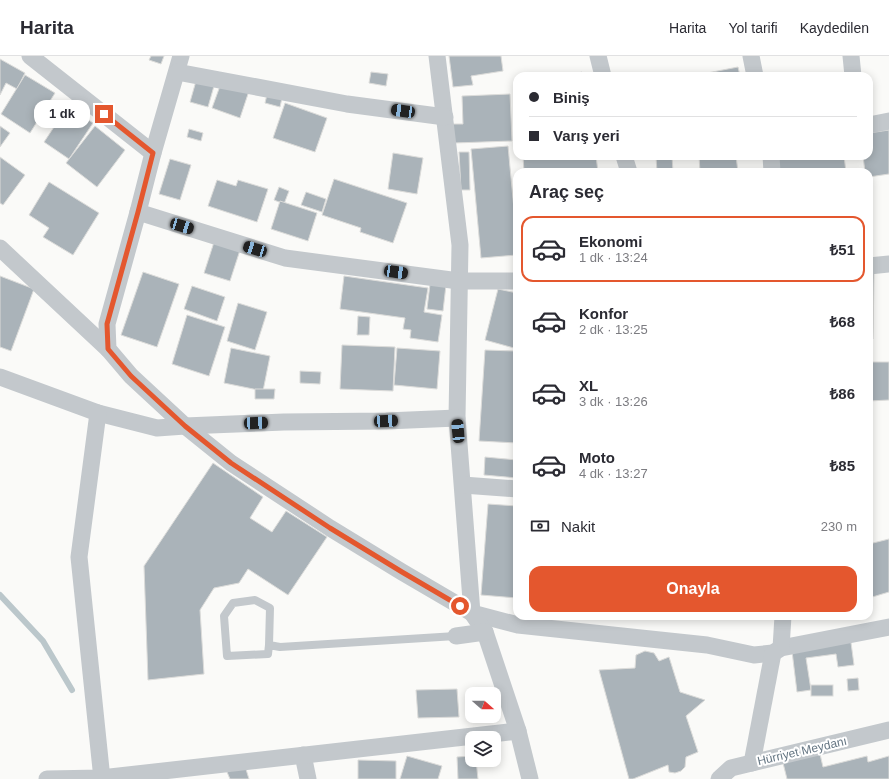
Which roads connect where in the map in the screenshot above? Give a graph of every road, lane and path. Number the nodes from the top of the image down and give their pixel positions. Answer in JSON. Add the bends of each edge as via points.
{"nodes":[{"id":1,"x":30,"y":56,"type":"edge"},
{"id":2,"x":181,"y":56,"type":"edge"},
{"id":3,"x":437,"y":56,"type":"edge"},
{"id":4,"x":598,"y":56,"type":"edge"},
{"id":5,"x":751,"y":56,"type":"edge"},
{"id":6,"x":851,"y":56,"type":"edge"},
{"id":7,"x":176,"y":72,"type":"junction"},
{"id":8,"x":602,"y":72,"type":"edge"},
{"id":9,"x":754,"y":72,"type":"edge"},
{"id":10,"x":853,"y":72,"type":"edge"},
{"id":11,"x":445,"y":117,"type":"junction"},
{"id":12,"x":889,"y":121,"type":"edge"},
{"id":13,"x":873,"y":124,"type":"edge"},
{"id":14,"x":153,"y":153,"type":"junction"},
{"id":15,"x":138,"y":212,"type":"junction"},
{"id":16,"x":0,"y":248,"type":"edge"},
{"id":17,"x":889,"y":264,"type":"edge"},
{"id":18,"x":873,"y":266,"type":"edge"},
{"id":19,"x":459,"y":281,"type":"junction"},
{"id":20,"x":513,"y":281,"type":"edge"},
{"id":21,"x":108,"y":349,"type":"junction"},
{"id":22,"x":0,"y":377,"type":"edge"},
{"id":23,"x":98,"y":413,"type":"junction"},
{"id":24,"x":457,"y":418,"type":"junction"},
{"id":25,"x":185,"y":426,"type":"junction"},
{"id":26,"x":463,"y":485,"type":"junction"},
{"id":27,"x":513,"y":489,"type":"edge"},
{"id":28,"x":472,"y":613,"type":"junction"},
{"id":29,"x":782,"y":620,"type":"edge"},
{"id":30,"x":889,"y":627,"type":"edge"},
{"id":31,"x":485,"y":632,"type":"junction"},
{"id":32,"x":456,"y":636,"type":"joint"},
{"id":33,"x":269,"y":645,"type":"junction"},
{"id":34,"x":777,"y":651,"type":"junction"},
{"id":35,"x":889,"y":730,"type":"edge"},
{"id":36,"x":518,"y":731,"type":"junction"},
{"id":37,"x":303,"y":755,"type":"junction"},
{"id":38,"x":752,"y":763,"type":"junction"},
{"id":39,"x":729,"y":775,"type":"edge"},
{"id":40,"x":102,"y":778,"type":"edge"},
{"id":41,"x":47,"y":779,"type":"edge"},
{"id":42,"x":308,"y":779,"type":"edge"},
{"id":43,"x":530,"y":779,"type":"edge"}],
"edges":[{"from":1,"to":14,"type":"street"},
{"from":2,"to":7,"type":"street"},
{"from":3,"to":11,"type":"street"},
{"from":4,"to":8,"type":"street"},
{"from":5,"to":9,"type":"street"},
{"from":6,"to":10,"type":"street"},
{"from":7,"to":11,"type":"street","via":[[347,104]]},
{"from":7,"to":14,"type":"street"},
{"from":11,"to":19,"type":"street","via":[[460,245]]},
{"from":12,"to":13,"type":"street"},
{"from":14,"to":15,"type":"street"},
{"from":15,"to":19,"type":"street","via":[[285,258]]},
{"from":15,"to":21,"type":"street","via":[[107,324]]},
{"from":16,"to":21,"type":"street"},
{"from":17,"to":18,"type":"street"},
{"from":19,"to":20,"type":"street"},
{"from":19,"to":24,"type":"street"},
{"from":21,"to":25,"type":"street","via":[[131,376]]},
{"from":22,"to":23,"type":"street"},
{"from":23,"to":25,"type":"street","via":[[157,428]]},
{"from":23,"to":40,"type":"street","via":[[79,557]]},
{"from":24,"to":25,"type":"street"},
{"from":24,"to":26,"type":"street"},
{"from":25,"to":28,"type":"street","via":[[231,463],[330,528]]},
{"from":26,"to":27,"type":"street"},
{"from":26,"to":28,"type":"street"},
{"from":28,"to":31,"type":"street"},
{"from":28,"to":34,"type":"street","via":[[518,625],[707,645],[754,655]]},
{"from":29,"to":34,"type":"street"},
{"from":30,"to":34,"type":"street"},
{"from":31,"to":32,"type":"street"},
{"from":31,"to":36,"type":"street"},
{"from":32,"to":33,"type":"lane","via":[[280,647]]},
{"from":33,"to":33,"type":"lane","via":[[270,608],[255,600],[233,603],[224,616],[227,656],[268,654]]},
{"from":34,"to":38,"type":"street"},
{"from":35,"to":38,"type":"street","name":"Hürriyet Meydanı"},
{"from":36,"to":37,"type":"street"},
{"from":36,"to":43,"type":"street"},
{"from":37,"to":40,"type":"street"},
{"from":37,"to":42,"type":"street"},
{"from":38,"to":39,"type":"street","name":"Hürriyet Meydanı"},
{"from":40,"to":41,"type":"street"}]}
